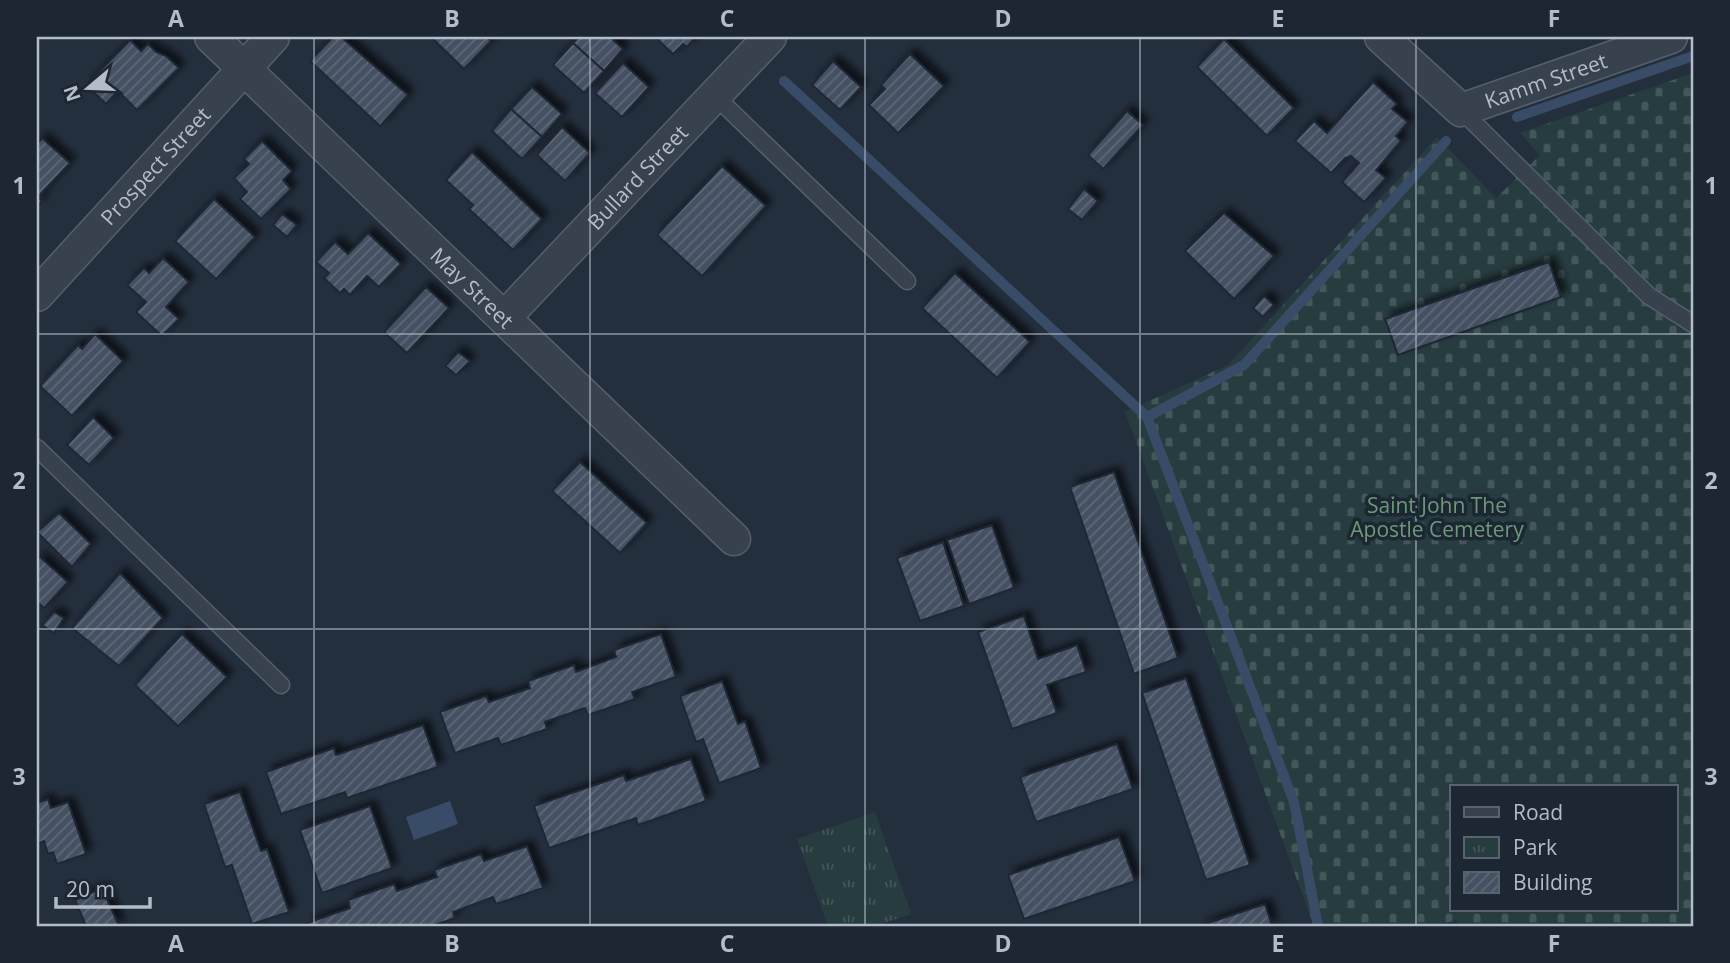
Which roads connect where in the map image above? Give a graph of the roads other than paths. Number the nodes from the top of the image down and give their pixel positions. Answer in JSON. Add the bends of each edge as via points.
{"nodes":[{"id":1,"x":211,"y":37,"type":"edge"},
{"id":2,"x":273,"y":37,"type":"edge"},
{"id":3,"x":770,"y":37,"type":"edge"},
{"id":4,"x":1381,"y":37,"type":"edge"},
{"id":5,"x":1671,"y":37,"type":"edge"},
{"id":6,"x":245,"y":69,"type":"junction"},
{"id":7,"x":714,"y":95,"type":"junction"},
{"id":8,"x":1461,"y":110,"type":"junction"},
{"id":9,"x":907,"y":281,"type":"dead end"},
{"id":10,"x":37,"y":295,"type":"edge"},
{"id":11,"x":504,"y":318,"type":"junction"},
{"id":12,"x":1693,"y":324,"type":"edge"},
{"id":13,"x":37,"y":448,"type":"edge"},
{"id":14,"x":734,"y":539,"type":"dead end"},
{"id":15,"x":281,"y":685,"type":"dead end"}],
"edges":[{"from":1,"to":6,"type":"street","name":"May Street"},
{"from":2,"to":6,"type":"street","name":"Prospect Street"},
{"from":3,"to":7,"type":"street","name":"Bullard Street"},
{"from":4,"to":8,"type":"street"},
{"from":5,"to":8,"type":"street","name":"Kamm Street"},
{"from":6,"to":10,"type":"street","name":"Prospect Street"},
{"from":6,"to":11,"type":"street","name":"May Street"},
{"from":7,"to":9,"type":"lane"},
{"from":7,"to":11,"type":"street","name":"Bullard Street"},
{"from":8,"to":12,"type":"lane","via":[[1649,296]]},
{"from":11,"to":14,"type":"street","name":"May Street"},
{"from":13,"to":15,"type":"lane"}]}
